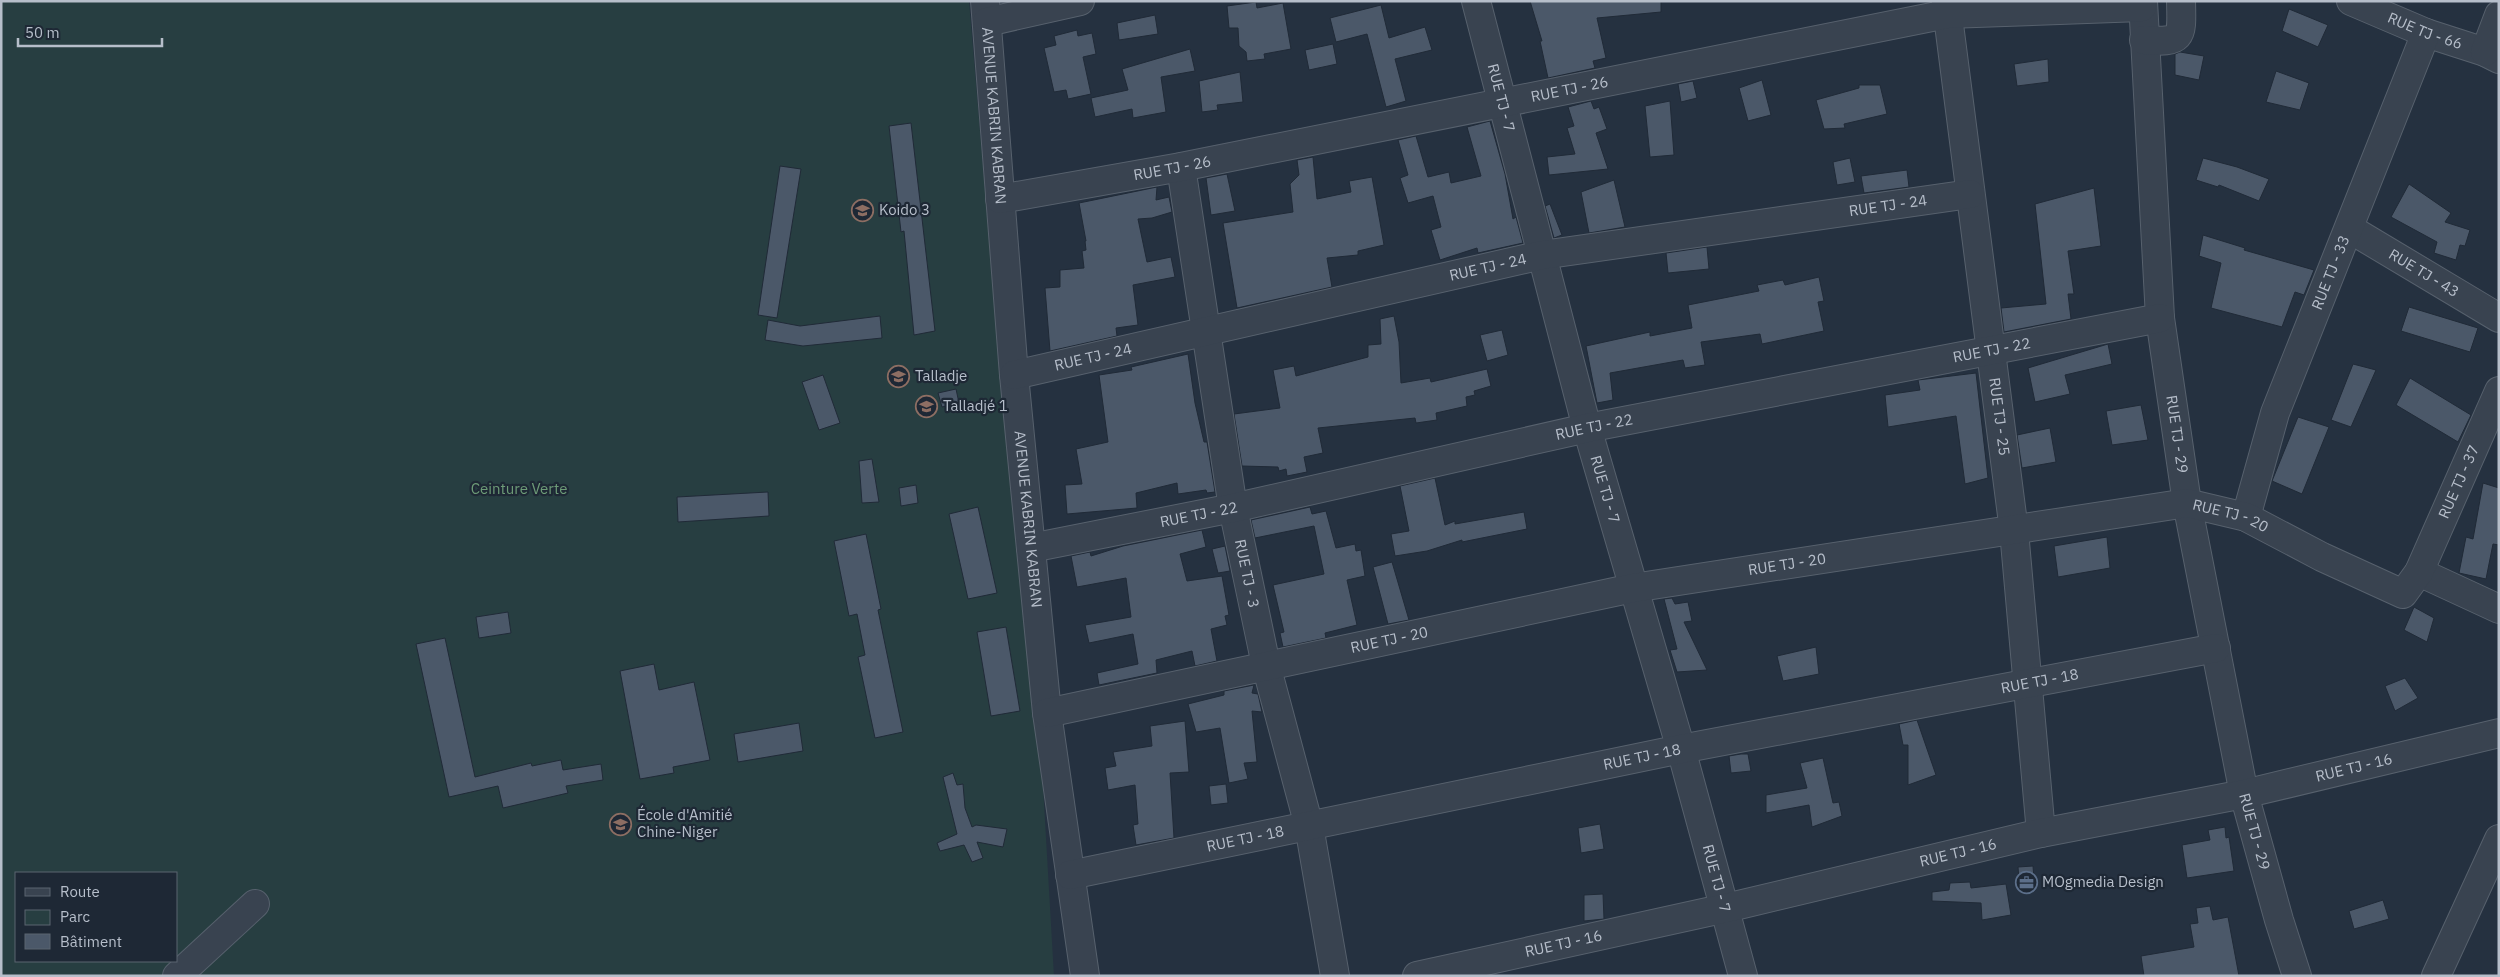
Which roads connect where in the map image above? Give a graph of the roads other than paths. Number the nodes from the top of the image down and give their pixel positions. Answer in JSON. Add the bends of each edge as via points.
{"nodes":[{"id":1,"x":1080,"y":1,"type":"edge"},
{"id":2,"x":1476,"y":1,"type":"edge"},
{"id":3,"x":2181,"y":1,"type":"edge"},
{"id":4,"x":2351,"y":1,"type":"edge"},
{"id":5,"x":2142,"y":4,"type":"edge"},
{"id":6,"x":1946,"y":8,"type":"edge"},
{"id":7,"x":986,"y":12,"type":"edge"},
{"id":8,"x":2499,"y":15,"type":"edge"},
{"id":9,"x":2426,"y":33,"type":"junction"},
{"id":10,"x":2144,"y":40,"type":"junction"},
{"id":11,"x":2492,"y":55,"type":"edge"},
{"id":12,"x":1502,"y":103,"type":"junction"},
{"id":13,"x":1181,"y":167,"type":"junction"},
{"id":14,"x":1970,"y":194,"type":"junction"},
{"id":15,"x":1000,"y":199,"type":"junction"},
{"id":16,"x":2350,"y":229,"type":"junction"},
{"id":17,"x":1542,"y":255,"type":"junction"},
{"id":18,"x":2160,"y":318,"type":"junction"},
{"id":19,"x":2499,"y":318,"type":"edge"},
{"id":20,"x":1206,"y":331,"type":"junction"},
{"id":21,"x":1990,"y":350,"type":"junction"},
{"id":22,"x":1014,"y":375,"type":"junction"},
{"id":23,"x":2499,"y":391,"type":"edge"},
{"id":24,"x":1587,"y":428,"type":"junction"},
{"id":25,"x":2187,"y":503,"type":"junction"},
{"id":26,"x":1233,"y":508,"type":"junction"},
{"id":27,"x":2246,"y":517,"type":"junction"},
{"id":28,"x":2014,"y":532,"type":"junction"},
{"id":29,"x":1031,"y":548,"type":"junction"},
{"id":30,"x":2419,"y":572,"type":"junction"},
{"id":31,"x":1634,"y":588,"type":"junction"},
{"id":32,"x":2499,"y":609,"type":"edge"},
{"id":33,"x":2216,"y":648,"type":"junction"},
{"id":34,"x":1266,"y":665,"type":"junction"},
{"id":35,"x":2029,"y":682,"type":"junction"},
{"id":36,"x":1048,"y":713,"type":"junction"},
{"id":37,"x":2499,"y":733,"type":"edge"},
{"id":38,"x":1681,"y":749,"type":"junction"},
{"id":39,"x":2244,"y":794,"type":"junction"},
{"id":40,"x":1309,"y":826,"type":"junction"},
{"id":41,"x":2041,"y":833,"type":"junction"},
{"id":42,"x":2499,"y":839,"type":"edge"},
{"id":43,"x":1070,"y":875,"type":"junction"},
{"id":44,"x":255,"y":904,"type":"dead end"},
{"id":45,"x":1726,"y":908,"type":"junction"},
{"id":46,"x":178,"y":976,"type":"edge"},
{"id":47,"x":1085,"y":976,"type":"edge"},
{"id":48,"x":1336,"y":976,"type":"edge"},
{"id":49,"x":1417,"y":976,"type":"edge"},
{"id":50,"x":1743,"y":976,"type":"edge"},
{"id":51,"x":2297,"y":976,"type":"edge"},
{"id":52,"x":2436,"y":976,"type":"edge"}],
"edges":[{"from":1,"to":7,"type":"street"},
{"from":2,"to":12,"type":"street","name":"RUE TJ - 7"},
{"from":3,"to":10,"type":"street","via":[[2182,29],[2177,36],[2168,42]]},
{"from":4,"to":9,"type":"street","name":"RUE TJ - 66"},
{"from":5,"to":6,"type":"street","name":"RUE TJ - 26"},
{"from":5,"to":10,"type":"street","name":"RUE TJ - 29"},
{"from":6,"to":12,"type":"street","name":"RUE TJ - 26"},
{"from":6,"to":14,"type":"street","name":"RUE TJ - 25"},
{"from":7,"to":15,"type":"street","name":"AVENUE KABRIN KABRAN"},
{"from":8,"to":11,"type":"street"},
{"from":9,"to":11,"type":"street","name":"RUE TJ - 66"},
{"from":9,"to":16,"type":"street","name":"RUE TJ - 33"},
{"from":10,"to":18,"type":"street","name":"RUE TJ - 29"},
{"from":12,"to":13,"type":"street","name":"RUE TJ - 26"},
{"from":12,"to":17,"type":"street","name":"RUE TJ - 7"},
{"from":13,"to":15,"type":"street","name":"RUE TJ - 26"},
{"from":13,"to":20,"type":"street","name":"RUE TJ - 3"},
{"from":14,"to":17,"type":"street","name":"RUE TJ - 24"},
{"from":14,"to":21,"type":"street","name":"RUE TJ - 25"},
{"from":15,"to":22,"type":"street","name":"AVENUE KABRIN KABRAN"},
{"from":16,"to":19,"type":"street","name":"RUE TJ - 43"},
{"from":16,"to":27,"type":"street","name":"RUE TJ - 33","via":[[2276,413]]},
{"from":17,"to":20,"type":"street","name":"RUE TJ - 24"},
{"from":17,"to":24,"type":"street","name":"RUE TJ - 7"},
{"from":18,"to":21,"type":"street","name":"RUE TJ - 22"},
{"from":18,"to":25,"type":"street","name":"RUE TJ - 29"},
{"from":20,"to":22,"type":"street","name":"RUE TJ - 24"},
{"from":20,"to":26,"type":"street","name":"RUE TJ - 3"},
{"from":21,"to":24,"type":"street","name":"RUE TJ - 22"},
{"from":21,"to":28,"type":"street","name":"RUE TJ - 25"},
{"from":22,"to":29,"type":"street","name":"AVENUE KABRIN KABRAN"},
{"from":23,"to":30,"type":"street","name":"RUE TJ - 37"},
{"from":24,"to":26,"type":"street","name":"RUE TJ - 22"},
{"from":24,"to":31,"type":"street","name":"RUE TJ - 7"},
{"from":25,"to":27,"type":"street","name":"RUE TJ - 20"},
{"from":25,"to":28,"type":"street","name":"RUE TJ - 20"},
{"from":25,"to":33,"type":"street","name":"RUE TJ - 29"},
{"from":26,"to":29,"type":"street","name":"RUE TJ - 22"},
{"from":26,"to":34,"type":"street","name":"RUE TJ - 3"},
{"from":27,"to":30,"type":"street","name":"RUE TJ - 20","via":[[2403,594]]},
{"from":28,"to":31,"type":"street","name":"RUE TJ - 20"},
{"from":28,"to":35,"type":"street","name":"RUE TJ - 25"},
{"from":29,"to":36,"type":"street","name":"AVENUE KABRIN KABRAN"},
{"from":30,"to":32,"type":"street"},
{"from":31,"to":34,"type":"street","name":"RUE TJ - 20"},
{"from":31,"to":38,"type":"street","name":"RUE TJ - 7"},
{"from":33,"to":35,"type":"street","name":"RUE TJ - 18"},
{"from":33,"to":39,"type":"street","name":"RUE TJ - 29"},
{"from":34,"to":36,"type":"street","name":"RUE TJ - 20"},
{"from":34,"to":40,"type":"street","name":"RUE TJ - 3"},
{"from":35,"to":38,"type":"street","name":"RUE TJ - 18"},
{"from":35,"to":41,"type":"street","name":"RUE TJ - 25"},
{"from":36,"to":43,"type":"street","name":"AVENUE KABRIN KABRAN"},
{"from":37,"to":39,"type":"street","name":"RUE TJ - 16"},
{"from":38,"to":40,"type":"street","name":"RUE TJ - 18"},
{"from":38,"to":45,"type":"street","name":"RUE TJ - 7"},
{"from":39,"to":41,"type":"street","name":"RUE TJ - 16"},
{"from":39,"to":51,"type":"street","name":"RUE TJ - 29","via":[[2278,920]]},
{"from":40,"to":43,"type":"street","name":"RUE TJ - 18"},
{"from":40,"to":48,"type":"street","name":"RUE TJ - 3"},
{"from":41,"to":45,"type":"street","name":"RUE TJ - 16"},
{"from":42,"to":52,"type":"street"},
{"from":43,"to":47,"type":"street","name":"AVENUE KABRIN KABRAN"},
{"from":44,"to":46,"type":"street"},
{"from":45,"to":49,"type":"street","name":"RUE TJ - 16"},
{"from":45,"to":50,"type":"street","name":"RUE TJ - 7"}]}
